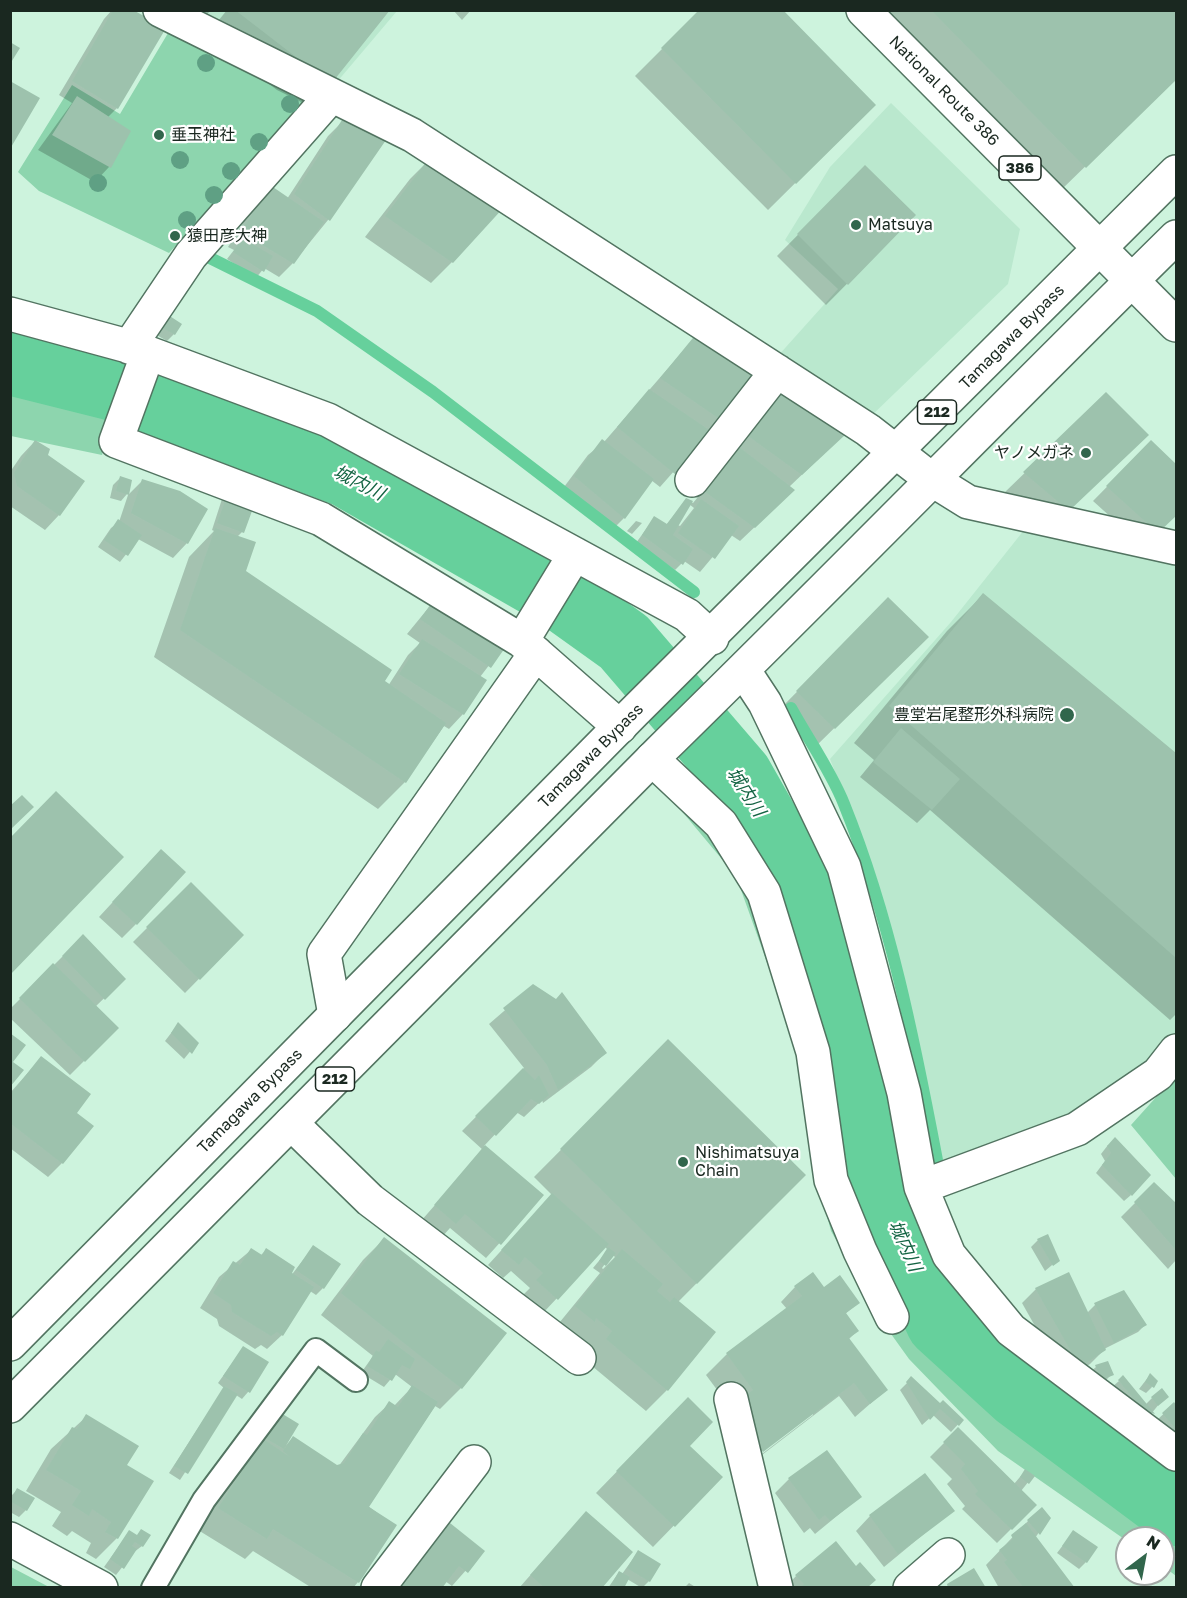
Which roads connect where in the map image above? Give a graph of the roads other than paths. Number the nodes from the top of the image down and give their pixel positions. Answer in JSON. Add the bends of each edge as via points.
{"nodes":[{"id":1,"x":160,"y":10,"type":"edge"},
{"id":2,"x":863,"y":10,"type":"edge"},
{"id":3,"x":331,"y":96,"type":"junction"},
{"id":4,"x":1176,"y":172,"type":"edge"},
{"id":5,"x":1176,"y":237,"type":"edge"},
{"id":6,"x":1100,"y":248,"type":"junction"},
{"id":7,"x":1132,"y":280,"type":"junction"},
{"id":8,"x":10,"y":314,"type":"edge"},
{"id":9,"x":1176,"y":326,"type":"edge"},
{"id":10,"x":138,"y":350,"type":"junction"},
{"id":11,"x":777,"y":371,"type":"junction"},
{"id":12,"x":896,"y":452,"type":"junction"},
{"id":13,"x":931,"y":479,"type":"junction"},
{"id":14,"x":692,"y":480,"type":"dead end"},
{"id":15,"x":1176,"y":548,"type":"edge"},
{"id":16,"x":575,"y":554,"type":"junction"},
{"id":17,"x":704,"y":645,"type":"junction"},
{"id":18,"x":529,"y":647,"type":"junction"},
{"id":19,"x":736,"y":678,"type":"junction"},
{"id":20,"x":627,"y":720,"type":"junction"},
{"id":21,"x":655,"y":756,"type":"junction"},
{"id":22,"x":335,"y":1015,"type":"junction"},
{"id":23,"x":1176,"y":1051,"type":"edge"},
{"id":24,"x":291,"y":1123,"type":"junction"},
{"id":25,"x":921,"y":1187,"type":"junction"},
{"id":26,"x":892,"y":1317,"type":"dead end"},
{"id":27,"x":10,"y":1344,"type":"edge"},
{"id":28,"x":579,"y":1358,"type":"dead end"},
{"id":29,"x":357,"y":1380,"type":"dead end"},
{"id":30,"x":731,"y":1399,"type":"dead end"},
{"id":31,"x":10,"y":1406,"type":"edge"},
{"id":32,"x":1176,"y":1454,"type":"edge"},
{"id":33,"x":474,"y":1462,"type":"dead end"},
{"id":34,"x":10,"y":1539,"type":"edge"},
{"id":35,"x":948,"y":1555,"type":"dead end"},
{"id":36,"x":101,"y":1587,"type":"edge"},
{"id":37,"x":153,"y":1587,"type":"edge"},
{"id":38,"x":378,"y":1587,"type":"edge"},
{"id":39,"x":776,"y":1587,"type":"edge"},
{"id":40,"x":910,"y":1587,"type":"edge"}],
"edges":[{"from":1,"to":3,"type":"main road"},
{"from":2,"to":6,"type":"main road","name":"National Route 386","number":"386"},
{"from":3,"to":10,"type":"main road","via":[[191,255]]},
{"from":3,"to":11,"type":"main road","via":[[412,135]]},
{"from":4,"to":6,"type":"main road","name":"Tamagawa Bypass","number":"212"},
{"from":5,"to":7,"type":"main road","number":"212"},
{"from":6,"to":7,"type":"main road","name":"National Route 386","number":"386"},
{"from":6,"to":12,"type":"main road","name":"Tamagawa Bypass","number":"212"},
{"from":7,"to":9,"type":"main road","name":"National Route 386","number":"386"},
{"from":7,"to":13,"type":"main road","number":"212"},
{"from":8,"to":10,"type":"main road"},
{"from":10,"to":16,"type":"main road","via":[[328,420]]},
{"from":10,"to":18,"type":"main road","via":[[116,441],[321,519]]},
{"from":11,"to":12,"type":"main road"},
{"from":11,"to":14,"type":"main road"},
{"from":12,"to":13,"type":"main road"},
{"from":12,"to":17,"type":"main road","name":"Tamagawa Bypass","number":"212"},
{"from":13,"to":15,"type":"main road","via":[[968,502]]},
{"from":13,"to":19,"type":"main road","number":"212"},
{"from":16,"to":17,"type":"main road","via":[[687,615]]},
{"from":16,"to":18,"type":"main road"},
{"from":17,"to":20,"type":"main road","name":"Tamagawa Bypass","number":"212"},
{"from":18,"to":20,"type":"main road"},
{"from":18,"to":22,"type":"main road","via":[[324,954]]},
{"from":19,"to":21,"type":"main road","number":"212"},
{"from":19,"to":25,"type":"main road","via":[[765,703],[844,867],[904,1093]]},
{"from":20,"to":22,"type":"main road","name":"Tamagawa Bypass","number":"212"},
{"from":21,"to":24,"type":"main road","number":"212"},
{"from":21,"to":26,"type":"main road","via":[[721,824],[764,892],[813,1052],[831,1180]]},
{"from":22,"to":27,"type":"main road","name":"Tamagawa Bypass","number":"212"},
{"from":23,"to":25,"type":"main road","via":[[1158,1074],[1077,1129]]},
{"from":24,"to":28,"type":"main road","via":[[370,1200]]},
{"from":24,"to":31,"type":"main road","number":"212"},
{"from":25,"to":32,"type":"main road","via":[[949,1256],[1011,1330]]},
{"from":29,"to":37,"type":"lane","via":[[316,1350],[204,1500]]},
{"from":30,"to":39,"type":"main road"},
{"from":33,"to":38,"type":"main road"},
{"from":34,"to":36,"type":"main road"},
{"from":35,"to":40,"type":"main road"}]}
